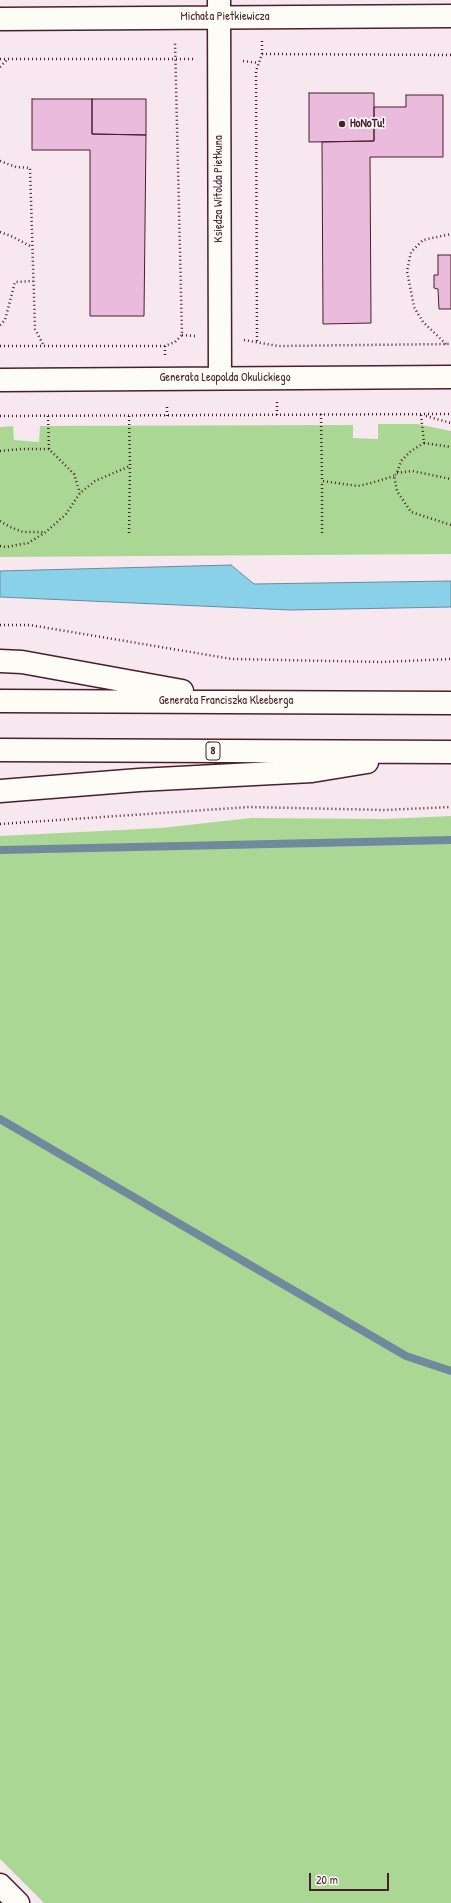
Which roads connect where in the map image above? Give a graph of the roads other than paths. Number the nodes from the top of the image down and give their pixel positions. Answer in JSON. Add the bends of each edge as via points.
{"nodes":[{"id":1,"x":219,"y":8,"type":"edge"},
{"id":2,"x":416,"y":8,"type":"edge"},
{"id":3,"x":451,"y":16,"type":"edge"},
{"id":4,"x":0,"y":19,"type":"edge"},
{"id":5,"x":451,"y":377,"type":"edge"},
{"id":6,"x":220,"y":378,"type":"junction"},
{"id":7,"x":0,"y":380,"type":"edge"},
{"id":8,"x":0,"y":661,"type":"edge"},
{"id":9,"x":0,"y":701,"type":"edge"},
{"id":10,"x":236,"y":701,"type":"junction"},
{"id":11,"x":451,"y":703,"type":"edge"},
{"id":12,"x":0,"y":750,"type":"edge"},
{"id":13,"x":426,"y":752,"type":"junction"},
{"id":14,"x":451,"y":752,"type":"edge"},
{"id":15,"x":0,"y":791,"type":"edge"},
{"id":16,"x":0,"y":1885,"type":"edge"},
{"id":17,"x":18,"y":1903,"type":"edge"}],
"edges":[{"from":1,"to":2,"type":"main road","name":"Michała Pietkiewicza","via":[[260,17]]},
{"from":1,"to":4,"type":"main road","name":"Michała Pietkiewicza","via":[[175,17]]},
{"from":1,"to":6,"type":"main road","name":"Księdza Witolda Pietkuna"},
{"from":2,"to":3,"type":"main road","name":"Michała Pietkiewicza"},
{"from":5,"to":6,"type":"main road","name":"Generała Leopolda Okulickiego"},
{"from":6,"to":7,"type":"main road","name":"Generała Leopolda Okulickiego"},
{"from":8,"to":10,"type":"main road","via":[[22,662]]},
{"from":9,"to":10,"type":"main road","name":"Generała Franciszka Kleeberga"},
{"from":10,"to":11,"type":"main road","name":"Generała Franciszka Kleeberga"},
{"from":12,"to":13,"type":"main road","number":"8"},
{"from":13,"to":14,"type":"main road","number":"8"},
{"from":13,"to":15,"type":"main road","via":[[312,771]]},
{"from":16,"to":17,"type":"main road"}]}
